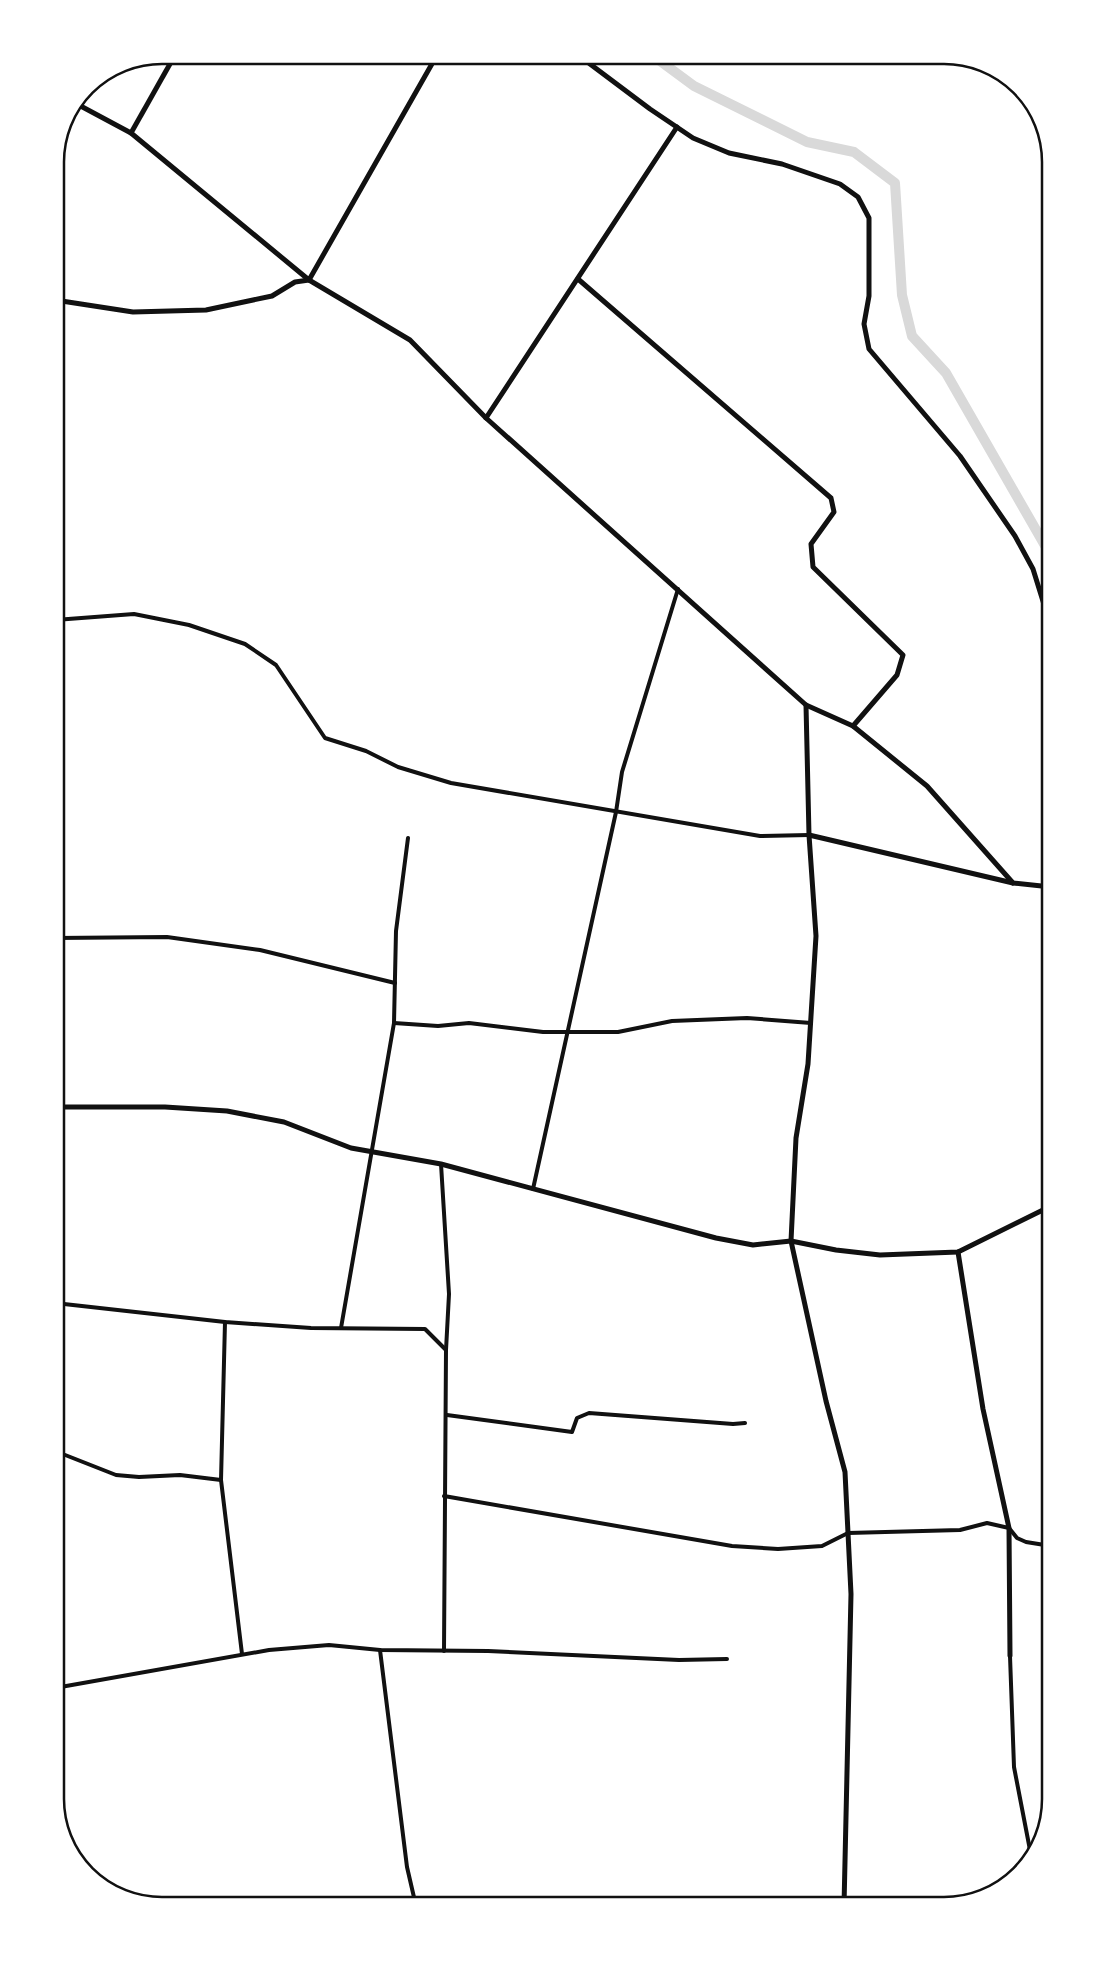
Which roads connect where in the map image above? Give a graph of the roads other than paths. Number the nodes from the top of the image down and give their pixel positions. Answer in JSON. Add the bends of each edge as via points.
{"nodes":[{"id":1,"x":170,"y":64,"type":"edge"},
{"id":2,"x":433,"y":64,"type":"edge"},
{"id":3,"x":590,"y":64,"type":"edge"},
{"id":4,"x":81,"y":106,"type":"edge"},
{"id":5,"x":677,"y":127,"type":"junction"},
{"id":6,"x":131,"y":133,"type":"junction"},
{"id":7,"x":578,"y":279,"type":"junction"},
{"id":8,"x":309,"y":280,"type":"junction"},
{"id":9,"x":64,"y":301,"type":"edge"},
{"id":10,"x":486,"y":418,"type":"junction"},
{"id":11,"x":678,"y":589,"type":"junction"},
{"id":12,"x":1042,"y":598,"type":"edge"},
{"id":13,"x":64,"y":619,"type":"edge"},
{"id":14,"x":806,"y":705,"type":"junction"},
{"id":15,"x":854,"y":726,"type":"junction"},
{"id":16,"x":616,"y":812,"type":"junction"},
{"id":17,"x":809,"y":835,"type":"junction"},
{"id":18,"x":408,"y":838,"type":"dead end"},
{"id":19,"x":1013,"y":883,"type":"junction"},
{"id":20,"x":1042,"y":886,"type":"edge"},
{"id":21,"x":64,"y":938,"type":"edge"},
{"id":22,"x":395,"y":984,"type":"junction"},
{"id":23,"x":811,"y":1022,"type":"junction"},
{"id":24,"x":394,"y":1023,"type":"junction"},
{"id":25,"x":567,"y":1031,"type":"junction"},
{"id":26,"x":64,"y":1107,"type":"edge"},
{"id":27,"x":373,"y":1152,"type":"junction"},
{"id":28,"x":441,"y":1164,"type":"junction"},
{"id":29,"x":533,"y":1189,"type":"junction"},
{"id":30,"x":1042,"y":1210,"type":"edge"},
{"id":31,"x":791,"y":1241,"type":"junction"},
{"id":32,"x":958,"y":1252,"type":"junction"},
{"id":33,"x":64,"y":1304,"type":"edge"},
{"id":34,"x":225,"y":1322,"type":"junction"},
{"id":35,"x":341,"y":1328,"type":"junction"},
{"id":36,"x":446,"y":1350,"type":"junction"},
{"id":37,"x":447,"y":1415,"type":"junction"},
{"id":38,"x":745,"y":1423,"type":"dead end"},
{"id":39,"x":64,"y":1455,"type":"edge"},
{"id":40,"x":221,"y":1480,"type":"junction"},
{"id":41,"x":444,"y":1496,"type":"junction"},
{"id":42,"x":1009,"y":1528,"type":"junction"},
{"id":43,"x":848,"y":1533,"type":"junction"},
{"id":44,"x":1042,"y":1544,"type":"edge"},
{"id":45,"x":380,"y":1650,"type":"junction"},
{"id":46,"x":444,"y":1651,"type":"junction"},
{"id":47,"x":242,"y":1654,"type":"junction"},
{"id":48,"x":1010,"y":1656,"type":"joint"},
{"id":49,"x":727,"y":1659,"type":"dead end"},
{"id":50,"x":64,"y":1686,"type":"edge"},
{"id":51,"x":1029,"y":1847,"type":"edge"},
{"id":52,"x":414,"y":1897,"type":"edge"},
{"id":53,"x":844,"y":1897,"type":"edge"}],
"edges":[{"from":1,"to":6,"type":"street"},
{"from":2,"to":8,"type":"street"},
{"from":3,"to":5,"type":"street"},
{"from":4,"to":6,"type":"street"},
{"from":5,"to":7,"type":"street"},
{"from":5,"to":12,"type":"street","via":[[693,138],[730,153],[782,164],[840,184],[858,197],[869,218],[869,296],[864,324],[869,349],[960,456],[1015,536],[1033,569]]},
{"from":6,"to":8,"type":"street"},
{"from":7,"to":10,"type":"street"},
{"from":7,"to":15,"type":"street","via":[[831,498],[834,512],[811,544],[813,567],[903,655],[897,675]]},
{"from":8,"to":9,"type":"street","via":[[294,282],[272,296],[206,310],[133,312]]},
{"from":8,"to":10,"type":"street","via":[[410,340]]},
{"from":10,"to":11,"type":"street"},
{"from":11,"to":14,"type":"street"},
{"from":11,"to":16,"type":"lane","via":[[622,772]]},
{"from":13,"to":16,"type":"lane","via":[[134,614],[189,625],[245,644],[276,666],[325,738],[366,751],[398,767],[451,783]]},
{"from":14,"to":15,"type":"street"},
{"from":14,"to":17,"type":"street"},
{"from":15,"to":19,"type":"street","via":[[927,786]]},
{"from":16,"to":17,"type":"lane","via":[[760,836]]},
{"from":16,"to":25,"type":"lane"},
{"from":17,"to":19,"type":"street"},
{"from":17,"to":23,"type":"street","via":[[816,936]]},
{"from":18,"to":22,"type":"lane","via":[[396,931]]},
{"from":19,"to":20,"type":"street"},
{"from":21,"to":22,"type":"lane","via":[[167,937],[260,950]]},
{"from":22,"to":24,"type":"lane"},
{"from":23,"to":25,"type":"lane","via":[[747,1018],[672,1021],[618,1032]]},
{"from":23,"to":31,"type":"street","via":[[796,1138]]},
{"from":24,"to":25,"type":"lane","via":[[438,1026],[469,1023],[543,1032]]},
{"from":24,"to":27,"type":"lane"},
{"from":25,"to":29,"type":"lane"},
{"from":26,"to":27,"type":"street","via":[[227,1111],[284,1122],[352,1148]]},
{"from":27,"to":28,"type":"street"},
{"from":27,"to":35,"type":"lane"},
{"from":28,"to":29,"type":"street"},
{"from":28,"to":36,"type":"lane","via":[[449,1294]]},
{"from":29,"to":31,"type":"street","via":[[716,1238],[753,1245]]},
{"from":30,"to":32,"type":"street"},
{"from":31,"to":32,"type":"street","via":[[880,1255]]},
{"from":31,"to":43,"type":"street","via":[[845,1472]]},
{"from":32,"to":42,"type":"street","via":[[983,1409]]},
{"from":33,"to":34,"type":"lane"},
{"from":34,"to":35,"type":"lane"},
{"from":34,"to":40,"type":"lane"},
{"from":35,"to":36,"type":"lane","via":[[425,1329]]},
{"from":36,"to":37,"type":"lane"},
{"from":37,"to":38,"type":"lane","via":[[572,1432],[577,1418],[589,1413]]},
{"from":37,"to":41,"type":"lane"},
{"from":39,"to":40,"type":"lane","via":[[116,1475],[180,1475]]},
{"from":40,"to":47,"type":"lane"},
{"from":41,"to":43,"type":"lane","via":[[732,1546],[778,1549],[822,1546]]},
{"from":41,"to":46,"type":"lane"},
{"from":42,"to":43,"type":"lane","via":[[987,1524],[960,1530]]},
{"from":42,"to":44,"type":"lane","via":[[1017,1538]]},
{"from":42,"to":48,"type":"street"},
{"from":43,"to":53,"type":"street","via":[[851,1594]]},
{"from":45,"to":46,"type":"lane"},
{"from":45,"to":47,"type":"lane","via":[[329,1645]]},
{"from":45,"to":52,"type":"lane","via":[[407,1867]]},
{"from":46,"to":49,"type":"lane"},
{"from":47,"to":50,"type":"lane"},
{"from":48,"to":51,"type":"lane","via":[[1014,1767]]}]}
